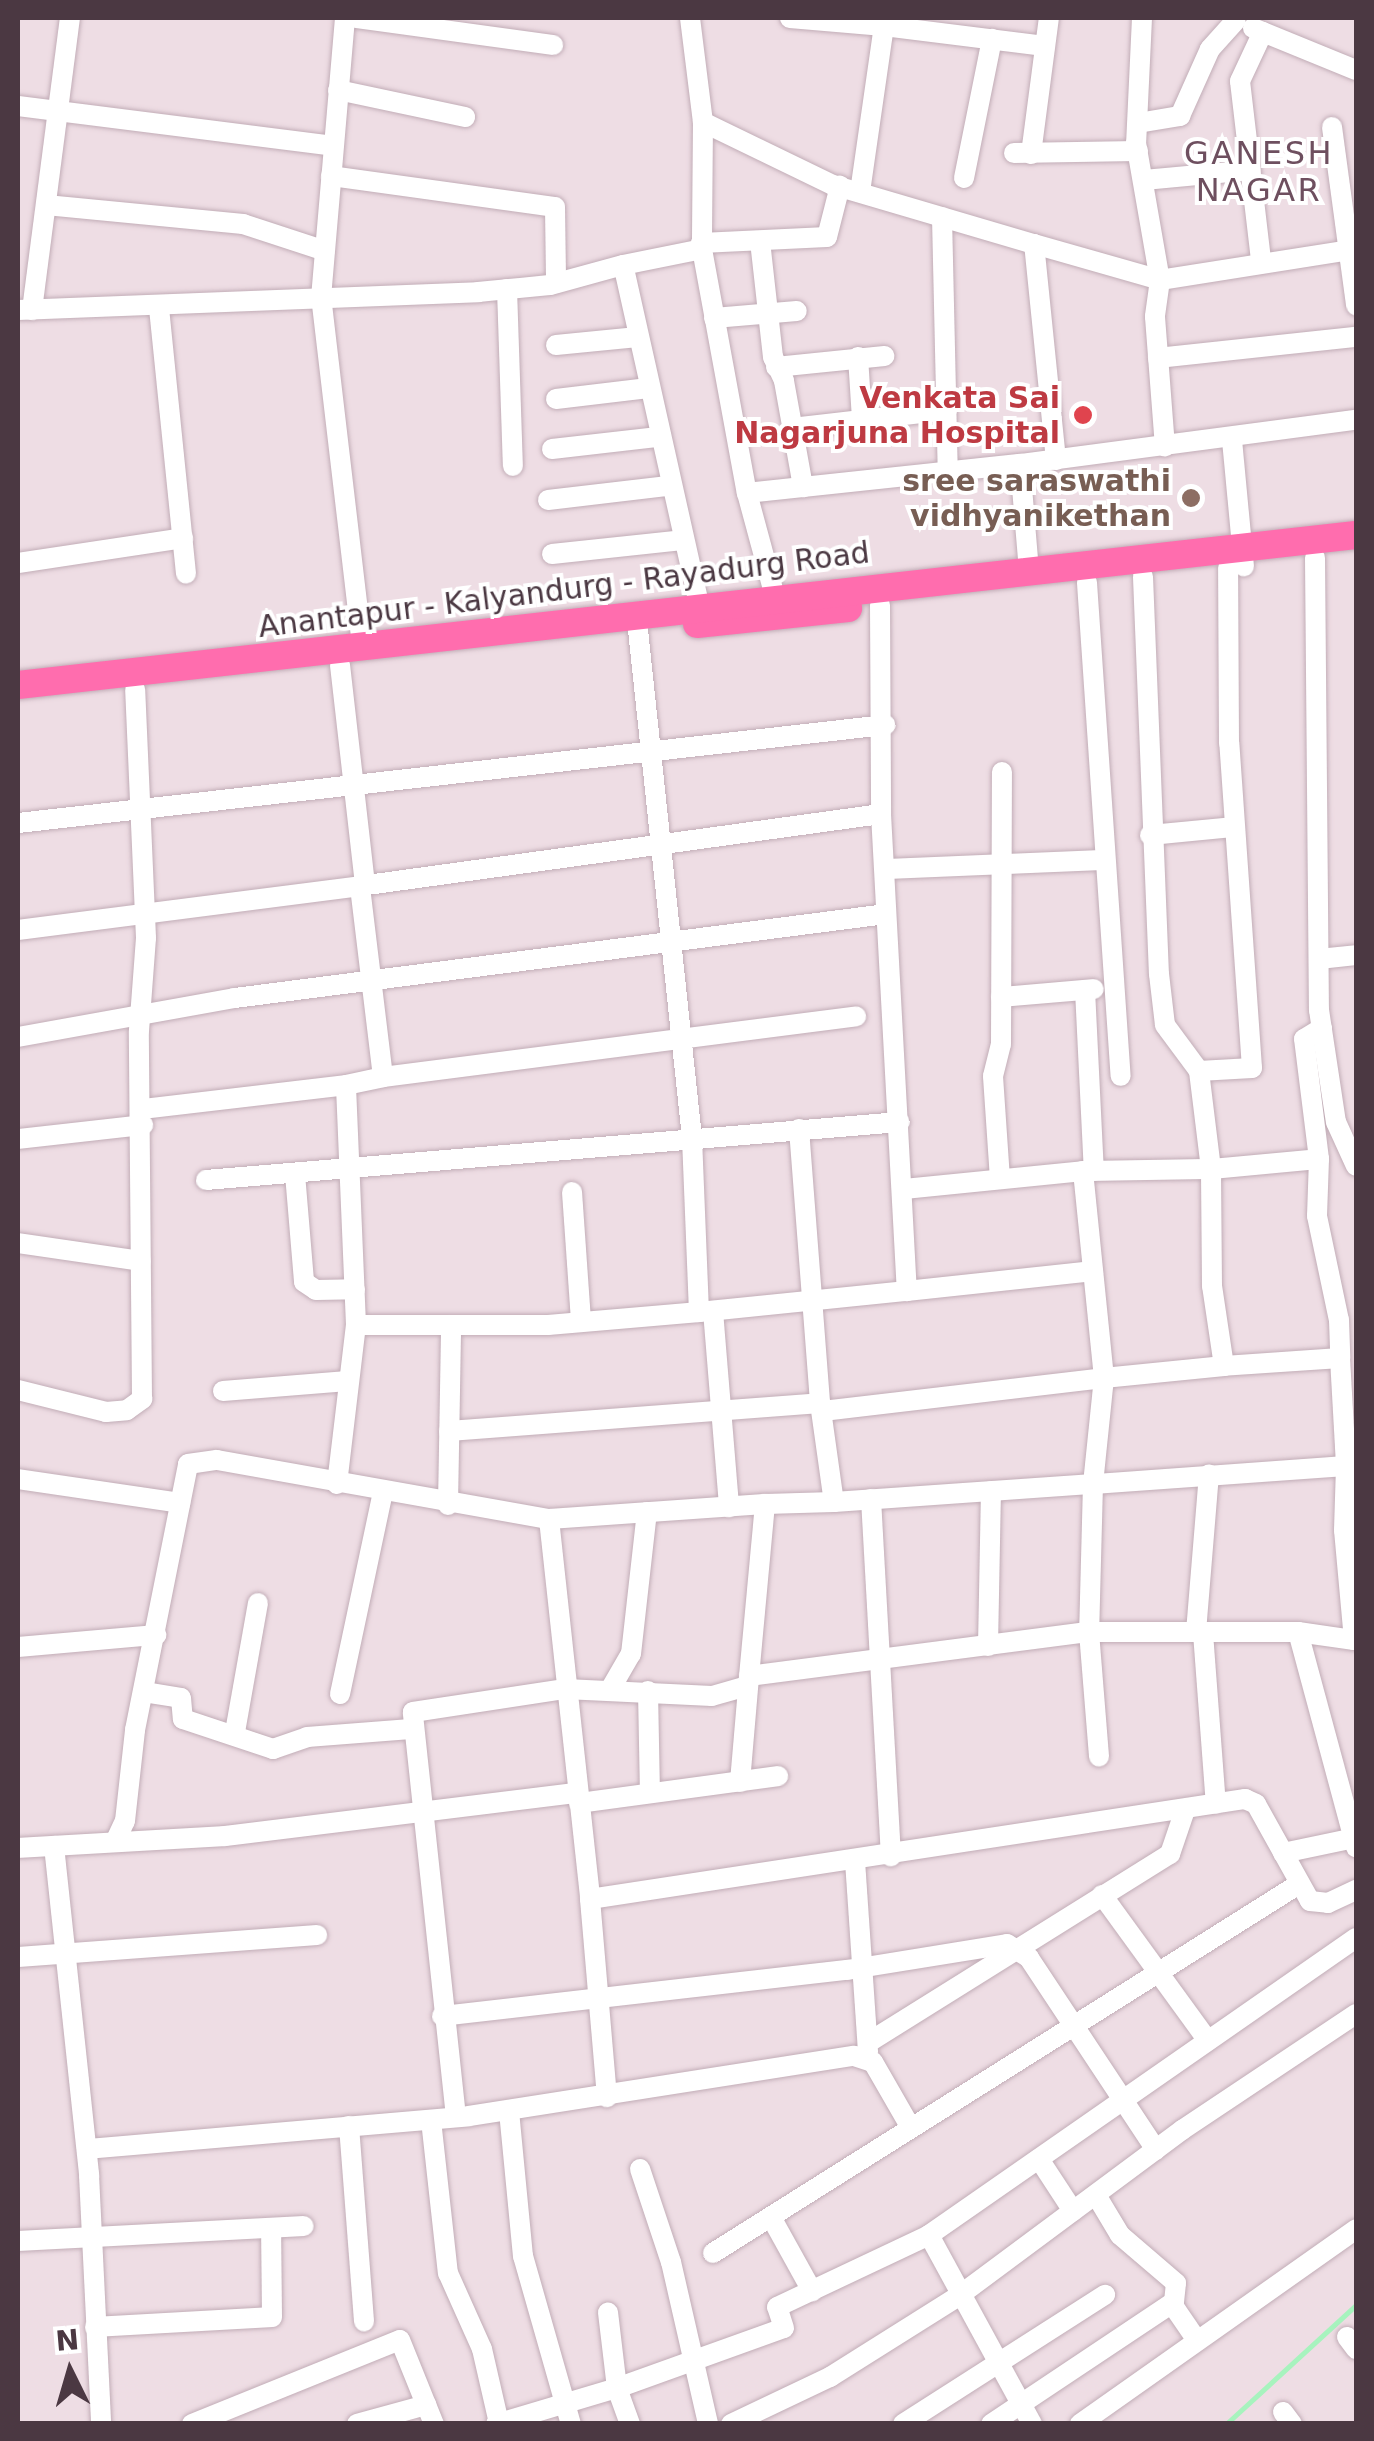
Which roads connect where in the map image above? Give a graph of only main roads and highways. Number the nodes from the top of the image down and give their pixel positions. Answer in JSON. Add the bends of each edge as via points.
{"nodes":[{"id":1,"x":1356,"y":535,"type":"edge"},
{"id":2,"x":1356,"y":554,"type":"edge"},
{"id":3,"x":1238,"y":561,"type":"junction"},
{"id":4,"x":778,"y":605,"type":"junction"},
{"id":5,"x":18,"y":685,"type":"edge"},
{"id":6,"x":18,"y":704,"type":"edge"}],
"edges":[{"from":1,"to":3,"type":"highway","name":"Anantapur - Kalyandurg - Rayadurg Road"},
{"from":2,"to":3,"type":"highway","name":"Anantapur - Kalyandurg - Rayadurg Road"},
{"from":3,"to":4,"type":"highway","name":"Anantapur - Kalyandurg - Rayadurg Road","via":[[1029,571]]},
{"from":3,"to":4,"type":"highway","name":"Anantapur - Kalyandurg - Rayadurg Road","via":[[880,605]]},
{"from":4,"to":5,"type":"highway","name":"Anantapur - Kalyandurg - Rayadurg Road","via":[[699,604]]},
{"from":4,"to":6,"type":"highway","name":"Anantapur - Kalyandurg - Rayadurg Road","via":[[638,630]]}]}
